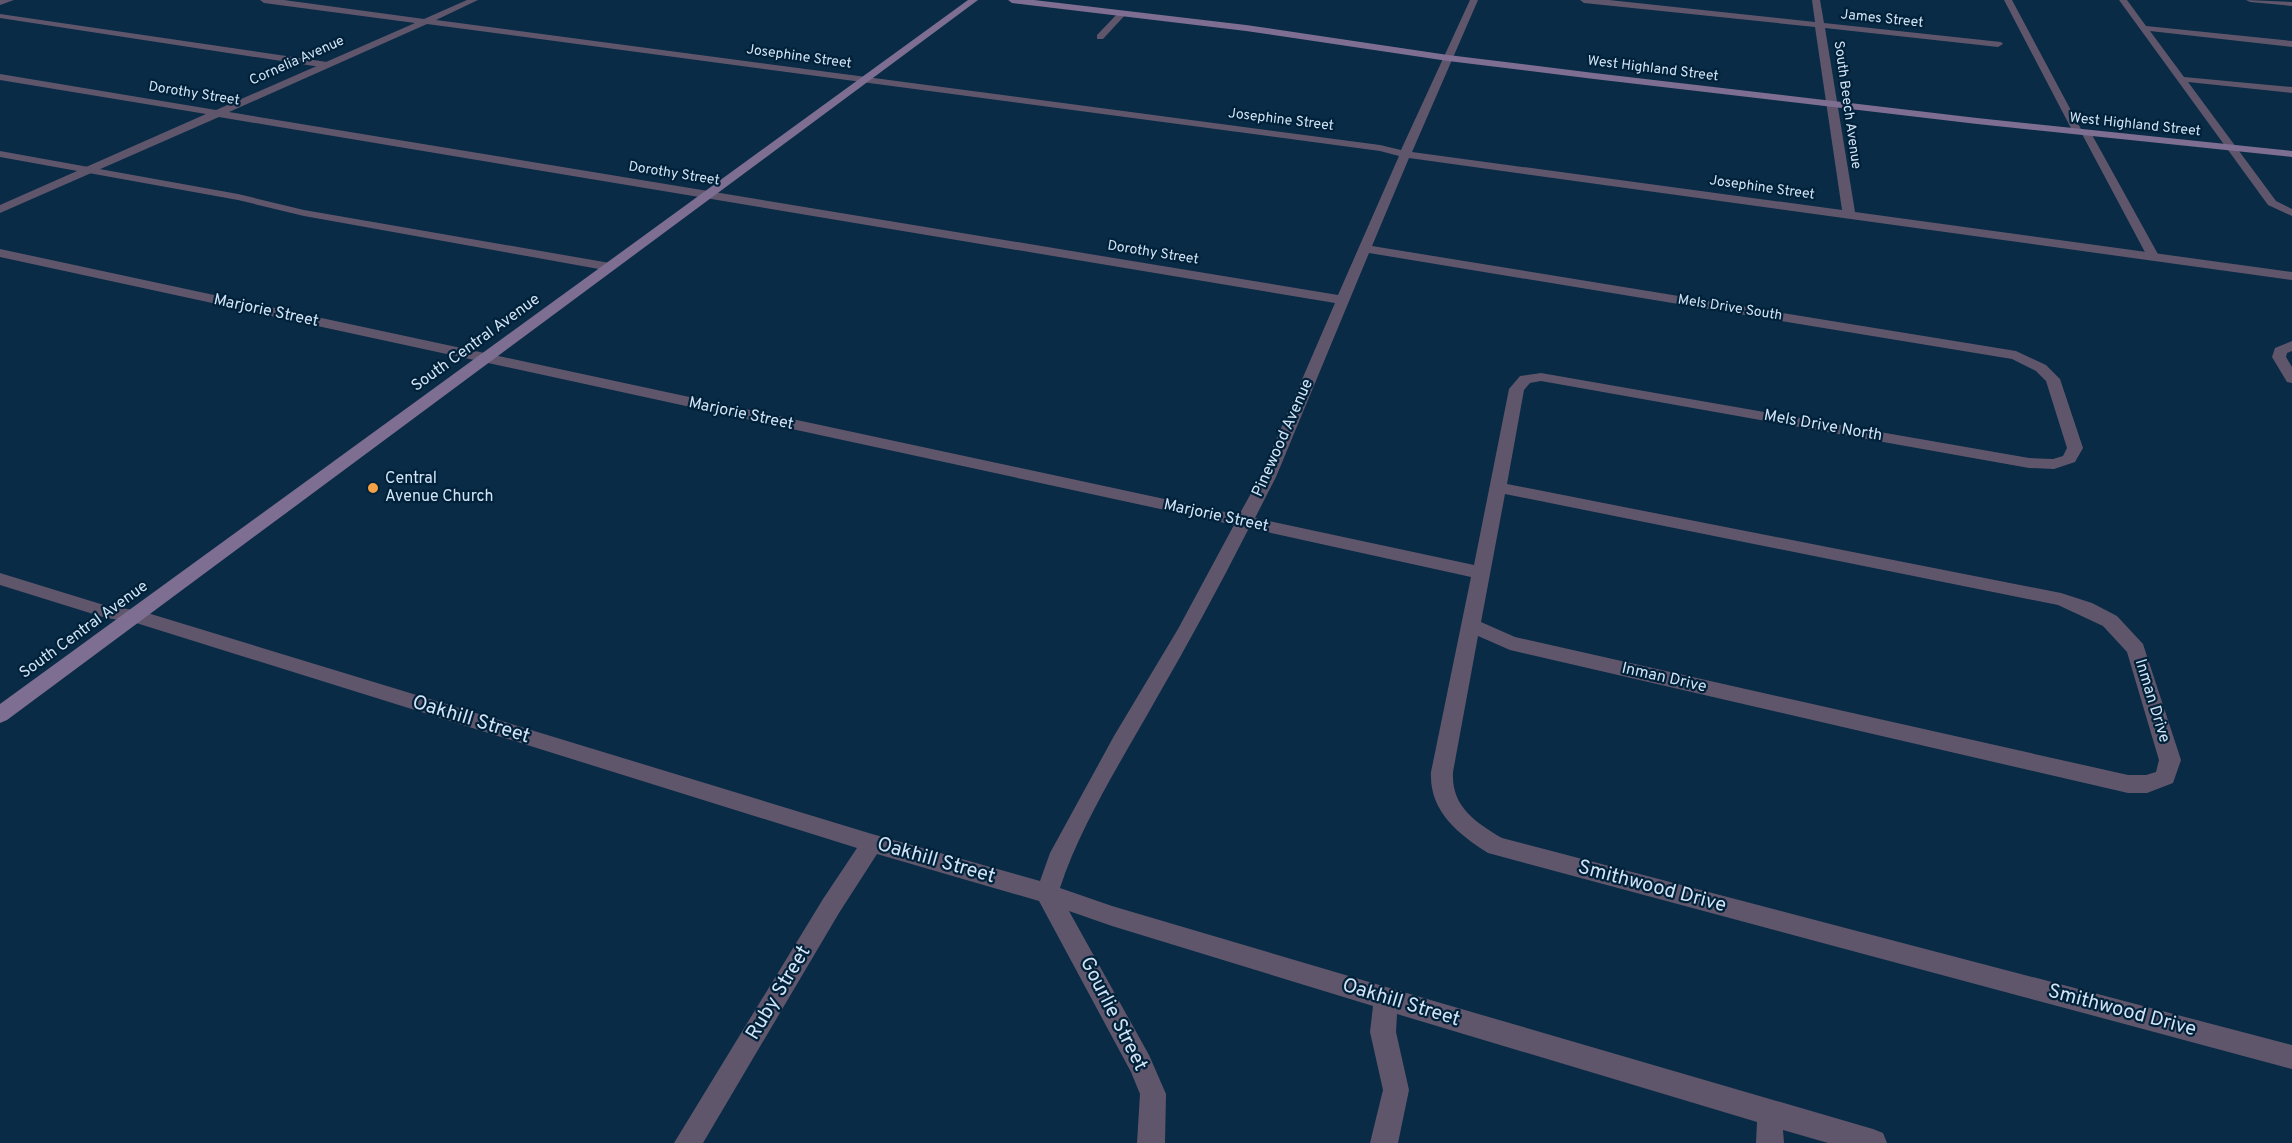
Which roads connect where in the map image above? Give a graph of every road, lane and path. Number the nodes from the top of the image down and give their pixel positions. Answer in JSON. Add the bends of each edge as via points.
{"nodes":[{"id":1,"x":10,"y":0,"type":"edge"},
{"id":2,"x":264,"y":0,"type":"edge"},
{"id":3,"x":474,"y":0,"type":"edge"},
{"id":4,"x":974,"y":0,"type":"edge"},
{"id":5,"x":1012,"y":0,"type":"edge"},
{"id":6,"x":1474,"y":0,"type":"edge"},
{"id":7,"x":1584,"y":0,"type":"edge"},
{"id":8,"x":1816,"y":0,"type":"edge"},
{"id":9,"x":2008,"y":0,"type":"edge"},
{"id":10,"x":2122,"y":0,"type":"edge"},
{"id":11,"x":2250,"y":0,"type":"edge"},
{"id":12,"x":0,"y":3,"type":"edge"},
{"id":13,"x":2292,"y":4,"type":"edge"},
{"id":14,"x":1123,"y":13,"type":"junction"},
{"id":15,"x":0,"y":16,"type":"edge"},
{"id":16,"x":426,"y":21,"type":"junction"},
{"id":17,"x":1820,"y":26,"type":"junction"},
{"id":18,"x":2143,"y":28,"type":"junction"},
{"id":19,"x":1100,"y":37,"type":"dead end"},
{"id":20,"x":1998,"y":44,"type":"dead end"},
{"id":21,"x":2292,"y":44,"type":"edge"},
{"id":22,"x":1448,"y":58,"type":"junction"},
{"id":23,"x":327,"y":65,"type":"junction"},
{"id":24,"x":0,"y":77,"type":"edge"},
{"id":25,"x":2181,"y":79,"type":"junction"},
{"id":26,"x":863,"y":80,"type":"junction"},
{"id":27,"x":2292,"y":90,"type":"edge"},
{"id":28,"x":1830,"y":103,"type":"junction"},
{"id":29,"x":218,"y":113,"type":"junction"},
{"id":30,"x":2082,"y":133,"type":"junction"},
{"id":31,"x":2231,"y":148,"type":"junction"},
{"id":32,"x":0,"y":154,"type":"edge"},
{"id":33,"x":1405,"y":154,"type":"junction"},
{"id":34,"x":2292,"y":154,"type":"edge"},
{"id":35,"x":85,"y":171,"type":"junction"},
{"id":36,"x":708,"y":195,"type":"junction"},
{"id":37,"x":0,"y":209,"type":"edge"},
{"id":38,"x":2292,"y":213,"type":"edge"},
{"id":39,"x":1850,"y":215,"type":"junction"},
{"id":40,"x":1366,"y":249,"type":"junction"},
{"id":41,"x":0,"y":253,"type":"edge"},
{"id":42,"x":2153,"y":256,"type":"junction"},
{"id":43,"x":610,"y":267,"type":"junction"},
{"id":44,"x":2292,"y":276,"type":"edge"},
{"id":45,"x":1342,"y":300,"type":"junction"},
{"id":46,"x":2288,"y":347,"type":"edge"},
{"id":47,"x":484,"y":359,"type":"junction"},
{"id":48,"x":1525,"y":379,"type":"joint"},
{"id":49,"x":2292,"y":379,"type":"edge"},
{"id":50,"x":2063,"y":411,"type":"joint"},
{"id":51,"x":1497,"y":486,"type":"junction"},
{"id":52,"x":1245,"y":522,"type":"junction"},
{"id":53,"x":1482,"y":573,"type":"junction"},
{"id":54,"x":0,"y":579,"type":"edge"},
{"id":55,"x":134,"y":616,"type":"junction"},
{"id":56,"x":1472,"y":626,"type":"junction"},
{"id":57,"x":0,"y":715,"type":"edge"},
{"id":58,"x":872,"y":843,"type":"junction"},
{"id":59,"x":1047,"y":893,"type":"junction"},
{"id":60,"x":1386,"y":999,"type":"junction"},
{"id":61,"x":2292,"y":1057,"type":"edge"},
{"id":62,"x":1770,"y":1111,"type":"junction"},
{"id":63,"x":688,"y":1143,"type":"edge"},
{"id":64,"x":1151,"y":1143,"type":"edge"},
{"id":65,"x":1384,"y":1143,"type":"edge"},
{"id":66,"x":1770,"y":1143,"type":"edge"},
{"id":67,"x":1873,"y":1143,"type":"edge"}],
"edges":[{"from":1,"to":12,"type":"lane"},
{"from":2,"to":16,"type":"street","name":"Josephine Street"},
{"from":3,"to":16,"type":"street","name":"Cornelia Avenue"},
{"from":4,"to":26,"type":"street","name":"South Central Avenue"},
{"from":5,"to":14,"type":"street","name":"West Highland Street"},
{"from":6,"to":22,"type":"street","name":"Pinewood Avenue"},
{"from":7,"to":17,"type":"street","name":"James Street"},
{"from":8,"to":17,"type":"street","name":"South Beech Avenue"},
{"from":9,"to":30,"type":"lane"},
{"from":10,"to":18,"type":"lane"},
{"from":11,"to":13,"type":"lane"},
{"from":14,"to":19,"type":"lane"},
{"from":14,"to":22,"type":"street","name":"West Highland Street"},
{"from":15,"to":23,"type":"lane"},
{"from":16,"to":23,"type":"street","name":"Cornelia Avenue"},
{"from":16,"to":26,"type":"street","name":"Josephine Street"},
{"from":17,"to":20,"type":"street","name":"James Street"},
{"from":17,"to":28,"type":"street","name":"South Beech Avenue"},
{"from":18,"to":21,"type":"lane"},
{"from":18,"to":25,"type":"lane"},
{"from":22,"to":28,"type":"street","name":"West Highland Street"},
{"from":22,"to":33,"type":"street","name":"Pinewood Avenue"},
{"from":23,"to":29,"type":"street","name":"Cornelia Avenue"},
{"from":24,"to":29,"type":"street","name":"Dorothy Street"},
{"from":25,"to":27,"type":"lane"},
{"from":25,"to":31,"type":"lane"},
{"from":26,"to":33,"type":"street","name":"Josephine Street"},
{"from":26,"to":36,"type":"street","name":"South Central Avenue"},
{"from":28,"to":30,"type":"street","name":"West Highland Street"},
{"from":28,"to":39,"type":"street","name":"South Beech Avenue"},
{"from":29,"to":35,"type":"street","name":"Cornelia Avenue"},
{"from":29,"to":36,"type":"street","name":"Dorothy Street"},
{"from":30,"to":31,"type":"street","name":"West Highland Street"},
{"from":30,"to":42,"type":"lane"},
{"from":31,"to":34,"type":"street","name":"West Highland Street"},
{"from":31,"to":38,"type":"lane","via":[[2272,203]]},
{"from":32,"to":35,"type":"lane"},
{"from":33,"to":39,"type":"street","name":"Josephine Street"},
{"from":33,"to":40,"type":"street","name":"Pinewood Avenue"},
{"from":35,"to":37,"type":"street","name":"Cornelia Avenue"},
{"from":35,"to":43,"type":"lane"},
{"from":36,"to":43,"type":"street","name":"South Central Avenue"},
{"from":36,"to":45,"type":"street","name":"Dorothy Street"},
{"from":39,"to":42,"type":"street","name":"Josephine Street"},
{"from":40,"to":45,"type":"street","name":"Pinewood Avenue"},
{"from":40,"to":50,"type":"street","name":"Mels Drive South","via":[[1997,350],[2045,370],[2053,379]]},
{"from":41,"to":47,"type":"street","name":"Marjorie Street"},
{"from":42,"to":44,"type":"street","name":"Josephine Street"},
{"from":43,"to":47,"type":"street","name":"South Central Avenue"},
{"from":45,"to":52,"type":"street","name":"Pinewood Avenue","via":[[1268,477]]},
{"from":46,"to":49,"type":"street","via":[[2279,357]]},
{"from":47,"to":52,"type":"street","name":"Marjorie Street"},
{"from":47,"to":55,"type":"street","name":"South Central Avenue"},
{"from":48,"to":50,"type":"street","name":"Mels Drive North","via":[[1541,377],[2029,463],[2054,464],[2069,459],[2075,448]]},
{"from":48,"to":51,"type":"street","name":"Smithwood Drive","via":[[1517,388]]},
{"from":51,"to":53,"type":"street","name":"Smithwood Drive"},
{"from":51,"to":56,"type":"street","name":"Inman Drive","via":[[2061,599],[2085,608],[2110,621],[2136,649],[2170,760],[2164,777],[2147,784],[2128,784],[1510,643]]},
{"from":52,"to":53,"type":"street","name":"Marjorie Street"},
{"from":52,"to":59,"type":"street","name":"Pinewood Avenue","via":[[1058,860]]},
{"from":53,"to":56,"type":"street","name":"Smithwood Drive"},
{"from":54,"to":55,"type":"street","name":"Oakhill Street","via":[[106,612]]},
{"from":55,"to":57,"type":"street","name":"South Central Avenue"},
{"from":55,"to":58,"type":"street","name":"Oakhill Street"},
{"from":56,"to":61,"type":"street","name":"Smithwood Drive","via":[[1441,790],[1456,815],[1474,833],[1496,846]]},
{"from":58,"to":59,"type":"street","name":"Oakhill Street"},
{"from":58,"to":63,"type":"street","name":"Ruby Street"},
{"from":59,"to":60,"type":"street","name":"Oakhill Street"},
{"from":59,"to":64,"type":"street","name":"Gourlie Street","via":[[1153,1094]]},
{"from":60,"to":62,"type":"street","name":"Oakhill Street"},
{"from":60,"to":65,"type":"street","via":[[1383,1032],[1396,1090]]},
{"from":62,"to":66,"type":"street"},
{"from":62,"to":67,"type":"street","name":"Oakhill Street"}]}
